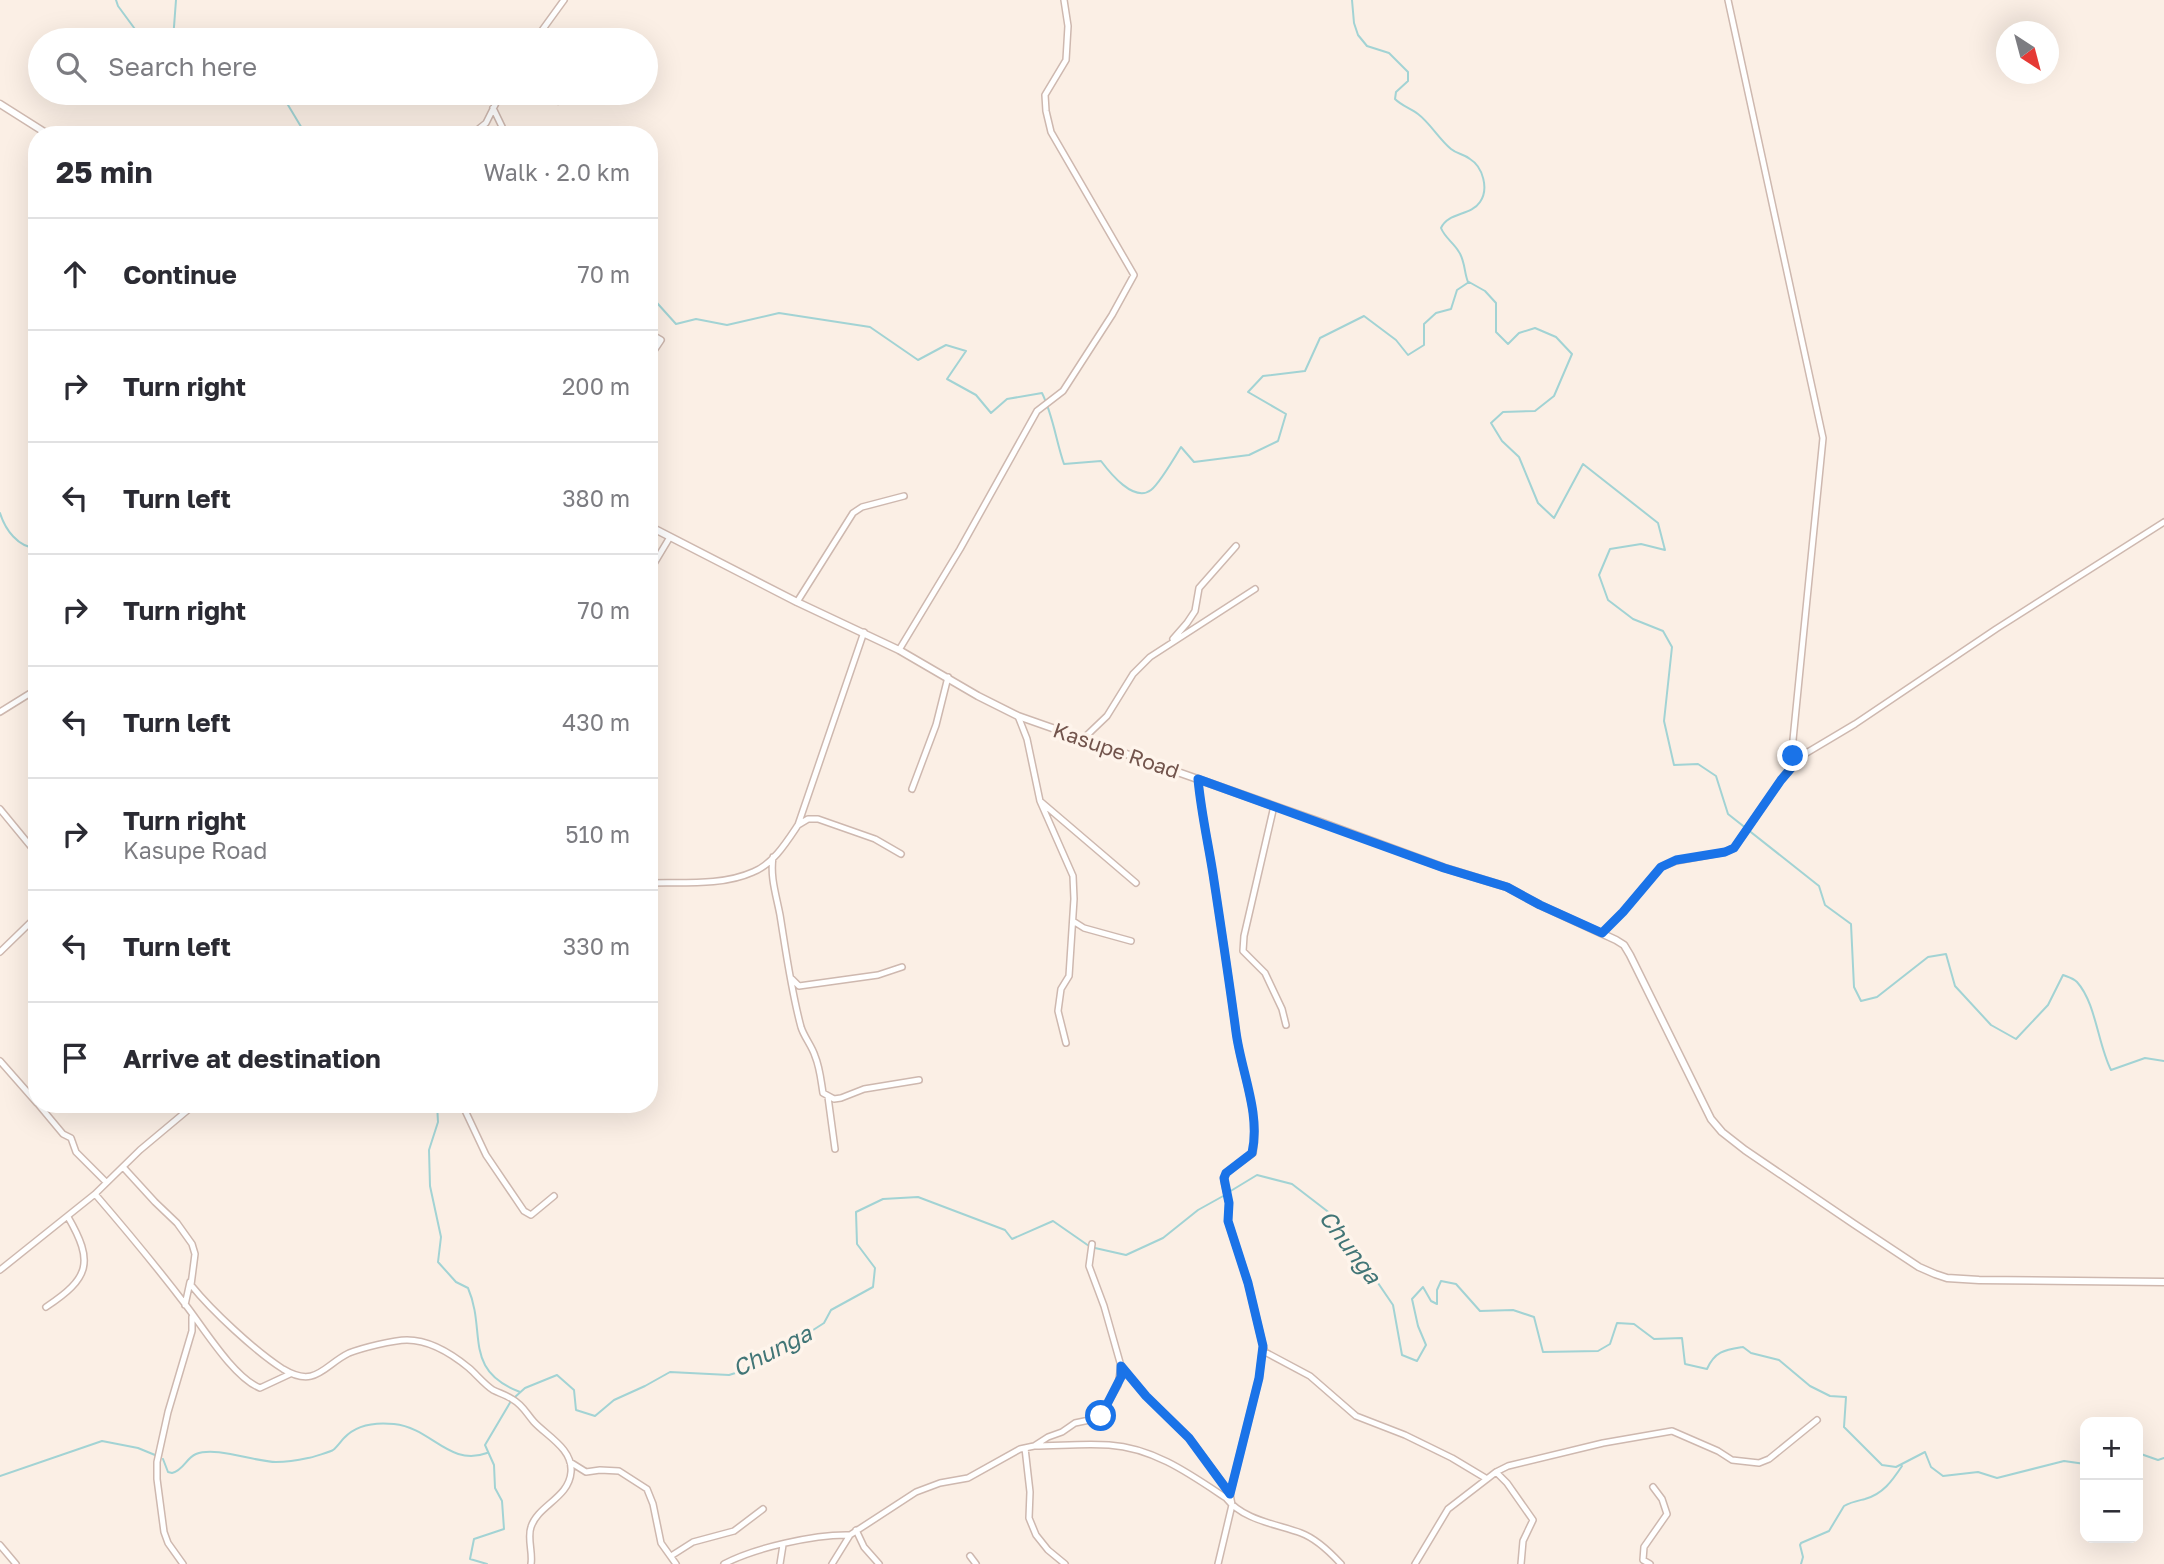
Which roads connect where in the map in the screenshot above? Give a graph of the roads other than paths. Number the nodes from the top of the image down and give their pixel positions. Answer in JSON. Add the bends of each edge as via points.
{"nodes":[{"id":1,"x":564,"y":0,"type":"edge"},
{"id":2,"x":1064,"y":0,"type":"edge"},
{"id":3,"x":1728,"y":0,"type":"edge"},
{"id":4,"x":544,"y":28,"type":"edge"},
{"id":5,"x":0,"y":104,"type":"edge"},
{"id":6,"x":492,"y":107,"type":"joint"},
{"id":7,"x":35,"y":126,"type":"edge"},
{"id":8,"x":482,"y":126,"type":"edge"},
{"id":9,"x":502,"y":126,"type":"edge"},
{"id":10,"x":904,"y":496,"type":"dead end"},
{"id":11,"x":2164,"y":522,"type":"edge"},
{"id":12,"x":658,"y":531,"type":"edge"},
{"id":13,"x":670,"y":537,"type":"junction"},
{"id":14,"x":1236,"y":546,"type":"dead end"},
{"id":15,"x":658,"y":557,"type":"edge"},
{"id":16,"x":1255,"y":589,"type":"dead end"},
{"id":17,"x":797,"y":602,"type":"junction"},
{"id":18,"x":863,"y":632,"type":"junction"},
{"id":19,"x":1166,"y":646,"type":"junction"},
{"id":20,"x":899,"y":650,"type":"junction"},
{"id":21,"x":948,"y":677,"type":"junction"},
{"id":22,"x":28,"y":695,"type":"edge"},
{"id":23,"x":0,"y":712,"type":"edge"},
{"id":24,"x":1018,"y":716,"type":"junction"},
{"id":25,"x":1084,"y":738,"type":"junction"},
{"id":26,"x":1798,"y":760,"type":"junction"},
{"id":27,"x":1198,"y":779,"type":"junction"},
{"id":28,"x":912,"y":789,"type":"dead end"},
{"id":29,"x":1040,"y":801,"type":"junction"},
{"id":30,"x":1274,"y":806,"type":"junction"},
{"id":31,"x":0,"y":809,"type":"edge"},
{"id":32,"x":798,"y":825,"type":"junction"},
{"id":33,"x":28,"y":843,"type":"edge"},
{"id":34,"x":901,"y":854,"type":"dead end"},
{"id":35,"x":774,"y":856,"type":"junction"},
{"id":36,"x":658,"y":883,"type":"edge"},
{"id":37,"x":1136,"y":883,"type":"dead end"},
{"id":38,"x":1073,"y":921,"type":"junction"},
{"id":39,"x":28,"y":925,"type":"edge"},
{"id":40,"x":1602,"y":933,"type":"junction"},
{"id":41,"x":1132,"y":941,"type":"dead end"},
{"id":42,"x":0,"y":952,"type":"edge"},
{"id":43,"x":901,"y":967,"type":"dead end"},
{"id":44,"x":790,"y":976,"type":"junction"},
{"id":45,"x":1286,"y":1025,"type":"dead end"},
{"id":46,"x":1066,"y":1043,"type":"dead end"},
{"id":47,"x":0,"y":1061,"type":"edge"},
{"id":48,"x":919,"y":1080,"type":"dead end"},
{"id":49,"x":28,"y":1094,"type":"edge"},
{"id":50,"x":828,"y":1097,"type":"junction"},
{"id":51,"x":45,"y":1113,"type":"edge"},
{"id":52,"x":185,"y":1113,"type":"edge"},
{"id":53,"x":466,"y":1113,"type":"edge"},
{"id":54,"x":835,"y":1149,"type":"dead end"},
{"id":55,"x":123,"y":1167,"type":"junction"},
{"id":56,"x":106,"y":1182,"type":"junction"},
{"id":57,"x":95,"y":1194,"type":"junction"},
{"id":58,"x":554,"y":1196,"type":"dead end"},
{"id":59,"x":68,"y":1217,"type":"junction"},
{"id":60,"x":1091,"y":1247,"type":"dead end"},
{"id":61,"x":0,"y":1270,"type":"edge"},
{"id":62,"x":190,"y":1282,"type":"junction"},
{"id":63,"x":2164,"y":1282,"type":"edge"},
{"id":64,"x":186,"y":1305,"type":"junction"},
{"id":65,"x":46,"y":1307,"type":"dead end"},
{"id":66,"x":192,"y":1314,"type":"junction"},
{"id":67,"x":1263,"y":1346,"type":"junction"},
{"id":68,"x":1121,"y":1366,"type":"junction"},
{"id":69,"x":290,"y":1374,"type":"junction"},
{"id":70,"x":1817,"y":1420,"type":"dead end"},
{"id":71,"x":1034,"y":1446,"type":"junction"},
{"id":72,"x":1025,"y":1448,"type":"junction"},
{"id":73,"x":570,"y":1462,"type":"junction"},
{"id":74,"x":1496,"y":1472,"type":"junction"},
{"id":75,"x":1487,"y":1479,"type":"junction"},
{"id":76,"x":1653,"y":1486,"type":"dead end"},
{"id":77,"x":1230,"y":1494,"type":"junction"},
{"id":78,"x":1232,"y":1506,"type":"junction"},
{"id":79,"x":763,"y":1509,"type":"dead end"},
{"id":80,"x":856,"y":1531,"type":"junction"},
{"id":81,"x":850,"y":1535,"type":"junction"},
{"id":82,"x":0,"y":1545,"type":"edge"},
{"id":83,"x":783,"y":1545,"type":"junction"},
{"id":84,"x":671,"y":1556,"type":"junction"},
{"id":85,"x":970,"y":1556,"type":"dead end"},
{"id":86,"x":16,"y":1564,"type":"edge"},
{"id":87,"x":183,"y":1564,"type":"edge"},
{"id":88,"x":531,"y":1564,"type":"edge"},
{"id":89,"x":676,"y":1564,"type":"edge"},
{"id":90,"x":724,"y":1564,"type":"edge"},
{"id":91,"x":780,"y":1564,"type":"edge"},
{"id":92,"x":832,"y":1564,"type":"edge"},
{"id":93,"x":879,"y":1564,"type":"edge"},
{"id":94,"x":976,"y":1564,"type":"edge"},
{"id":95,"x":1065,"y":1564,"type":"edge"},
{"id":96,"x":1218,"y":1564,"type":"edge"},
{"id":97,"x":1341,"y":1564,"type":"edge"},
{"id":98,"x":1415,"y":1564,"type":"edge"},
{"id":99,"x":1521,"y":1564,"type":"edge"},
{"id":100,"x":1650,"y":1564,"type":"edge"}],
"edges":[{"from":1,"to":4,"type":"street"},
{"from":2,"to":20,"type":"street","via":[[1066,60],[1045,95],[1049,126],[1134,275],[1063,391],[1037,411]]},
{"from":3,"to":26,"type":"street","via":[[1823,438],[1792,750]]},
{"from":5,"to":7,"type":"street"},
{"from":6,"to":8,"type":"street"},
{"from":6,"to":9,"type":"street"},
{"from":10,"to":17,"type":"street","via":[[853,513]]},
{"from":11,"to":26,"type":"street"},
{"from":12,"to":13,"type":"street","name":"Kasupe Road"},
{"from":13,"to":15,"type":"street"},
{"from":13,"to":17,"type":"street","name":"Kasupe Road"},
{"from":14,"to":19,"type":"street","via":[[1199,588],[1195,611]]},
{"from":16,"to":19,"type":"street"},
{"from":17,"to":18,"type":"street","name":"Kasupe Road"},
{"from":18,"to":20,"type":"street","name":"Kasupe Road"},
{"from":18,"to":32,"type":"street"},
{"from":19,"to":25,"type":"street","via":[[1138,668],[1107,716]]},
{"from":20,"to":21,"type":"street","name":"Kasupe Road"},
{"from":21,"to":24,"type":"street","name":"Kasupe Road"},
{"from":21,"to":28,"type":"street"},
{"from":22,"to":23,"type":"street"},
{"from":24,"to":25,"type":"street","name":"Kasupe Road"},
{"from":24,"to":29,"type":"street"},
{"from":25,"to":27,"type":"street","name":"Kasupe Road"},
{"from":26,"to":40,"type":"street","via":[[1734,848],[1661,867]]},
{"from":27,"to":30,"type":"street","name":"Kasupe Road"},
{"from":27,"to":67,"type":"street","via":[[1255,1140],[1252,1153],[1226,1173],[1228,1221]]},
{"from":29,"to":37,"type":"street"},
{"from":29,"to":38,"type":"street","via":[[1073,876]]},
{"from":30,"to":40,"type":"street","name":"Kasupe Road","via":[[1507,887]]},
{"from":30,"to":45,"type":"street","via":[[1243,951],[1265,974]]},
{"from":31,"to":33,"type":"street"},
{"from":32,"to":34,"type":"street","via":[[818,819],[875,839]]},
{"from":32,"to":35,"type":"street"},
{"from":35,"to":36,"type":"street","via":[[754,872],[728,879]]},
{"from":35,"to":44,"type":"street","via":[[771,874]]},
{"from":38,"to":41,"type":"street"},
{"from":38,"to":46,"type":"street","via":[[1069,976],[1061,989],[1058,1011]]},
{"from":39,"to":42,"type":"street"},
{"from":40,"to":63,"type":"street","name":"Kasupe Road","via":[[1624,945],[1711,1119],[1722,1132],[1919,1267],[1947,1278],[1979,1280]]},
{"from":43,"to":44,"type":"street","via":[[878,975],[799,986]]},
{"from":44,"to":50,"type":"street","via":[[801,1030],[815,1055],[823,1093]]},
{"from":47,"to":49,"type":"street"},
{"from":48,"to":50,"type":"street"},
{"from":50,"to":54,"type":"street"},
{"from":51,"to":56,"type":"street"},
{"from":52,"to":55,"type":"street"},
{"from":53,"to":58,"type":"street","via":[[486,1155],[524,1211],[531,1215]]},
{"from":55,"to":56,"type":"street"},
{"from":55,"to":62,"type":"street","via":[[192,1244],[195,1254]]},
{"from":56,"to":57,"type":"street"},
{"from":57,"to":59,"type":"street"},
{"from":57,"to":64,"type":"street"},
{"from":59,"to":61,"type":"street"},
{"from":59,"to":65,"type":"street","via":[[82,1245],[85,1265],[65,1295]]},
{"from":60,"to":68,"type":"street","via":[[1089,1266]]},
{"from":62,"to":64,"type":"street"},
{"from":62,"to":69,"type":"street","via":[[238,1333]]},
{"from":64,"to":66,"type":"street"},
{"from":66,"to":69,"type":"street","via":[[253,1385],[262,1388]]},
{"from":66,"to":87,"type":"street","via":[[192,1331],[157,1462],[164,1532]]},
{"from":67,"to":75,"type":"street","via":[[1265,1352],[1310,1376],[1356,1416],[1405,1435]]},
{"from":67,"to":77,"type":"street"},
{"from":68,"to":71,"type":"street","via":[[1118,1385],[1099,1418],[1075,1423]]},
{"from":68,"to":77,"type":"street","via":[[1189,1438]]},
{"from":69,"to":73,"type":"street","via":[[318,1375],[350,1353],[405,1340],[426,1342],[527,1410]]},
{"from":70,"to":74,"type":"street","via":[[1759,1463],[1732,1460],[1672,1432],[1604,1443]]},
{"from":71,"to":72,"type":"street"},
{"from":71,"to":78,"type":"street","via":[[1130,1448],[1161,1458]]},
{"from":72,"to":80,"type":"street","via":[[968,1478],[916,1492]]},
{"from":72,"to":95,"type":"street","via":[[1029,1518],[1036,1535]]},
{"from":73,"to":84,"type":"street","via":[[586,1472],[619,1471],[647,1489],[661,1543]]},
{"from":73,"to":88,"type":"street","via":[[569,1480],[532,1524]]},
{"from":74,"to":75,"type":"street"},
{"from":74,"to":99,"type":"street","via":[[1533,1520],[1523,1541]]},
{"from":75,"to":98,"type":"street","via":[[1444,1513]]},
{"from":76,"to":100,"type":"street","via":[[1667,1514],[1644,1547],[1643,1560]]},
{"from":77,"to":78,"type":"street"},
{"from":78,"to":96,"type":"street"},
{"from":78,"to":97,"type":"street","via":[[1304,1534]]},
{"from":79,"to":84,"type":"street","via":[[734,1531],[693,1542]]},
{"from":80,"to":81,"type":"street"},
{"from":80,"to":93,"type":"street"},
{"from":81,"to":83,"type":"street","via":[[811,1537]]},
{"from":81,"to":92,"type":"street"},
{"from":82,"to":86,"type":"street"},
{"from":83,"to":90,"type":"street"},
{"from":83,"to":91,"type":"street"},
{"from":84,"to":89,"type":"street"},
{"from":85,"to":94,"type":"street"}]}
